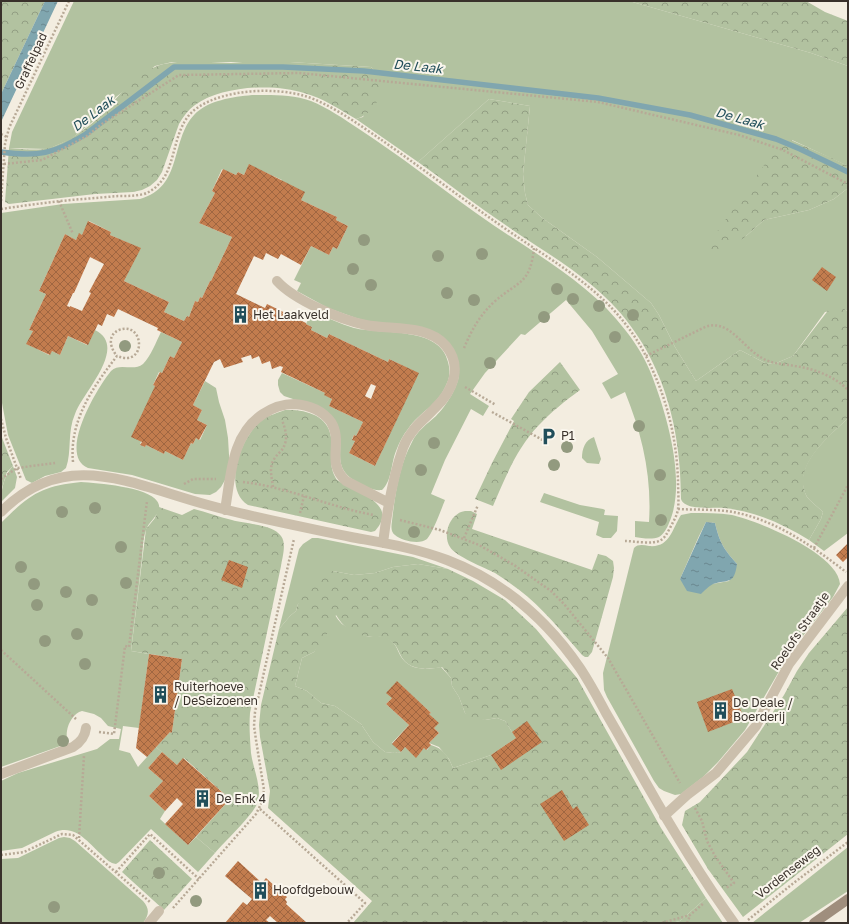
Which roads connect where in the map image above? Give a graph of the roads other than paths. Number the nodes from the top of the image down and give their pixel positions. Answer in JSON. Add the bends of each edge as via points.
{"nodes":[{"id":1,"x":277,"y":281,"type":"dead end"},
{"id":2,"x":389,"y":502,"type":"junction"},
{"id":3,"x":225,"y":510,"type":"junction"},
{"id":4,"x":1,"y":512,"type":"edge"},
{"id":5,"x":383,"y":543,"type":"junction"},
{"id":6,"x":848,"y":586,"type":"edge"},
{"id":7,"x":86,"y":731,"type":"road end"},
{"id":8,"x":1,"y":774,"type":"edge"},
{"id":9,"x":664,"y":816,"type":"junction"},
{"id":10,"x":848,"y":899,"type":"edge"},
{"id":11,"x":159,"y":911,"type":"road end"},
{"id":12,"x":149,"y":923,"type":"edge"},
{"id":13,"x":734,"y":923,"type":"edge"},
{"id":14,"x":814,"y":923,"type":"edge"}],
"edges":[{"from":1,"to":2,"type":"lane","via":[[286,290],[344,320],[367,326],[416,331],[437,338],[453,358],[454,380],[444,398],[412,431],[407,440]]},
{"from":2,"to":3,"type":"lane","via":[[341,477],[336,466],[336,441],[332,424],[316,409],[293,404],[259,416],[243,434],[234,456]]},
{"from":2,"to":5,"type":"lane"},
{"from":3,"to":4,"type":"lane","via":[[149,487],[84,474],[55,478],[17,497]]},
{"from":3,"to":5,"type":"lane"},
{"from":5,"to":9,"type":"lane","via":[[424,552],[473,571],[525,606],[581,669]]},
{"from":6,"to":9,"type":"lane","name":"Roelofs Straatje","via":[[789,664],[756,726],[716,773]]},
{"from":7,"to":8,"type":"lane","via":[[82,740],[73,747]]},
{"from":9,"to":13,"type":"lane"},
{"from":10,"to":14,"type":"street"},
{"from":11,"to":12,"type":"lane"}]}
